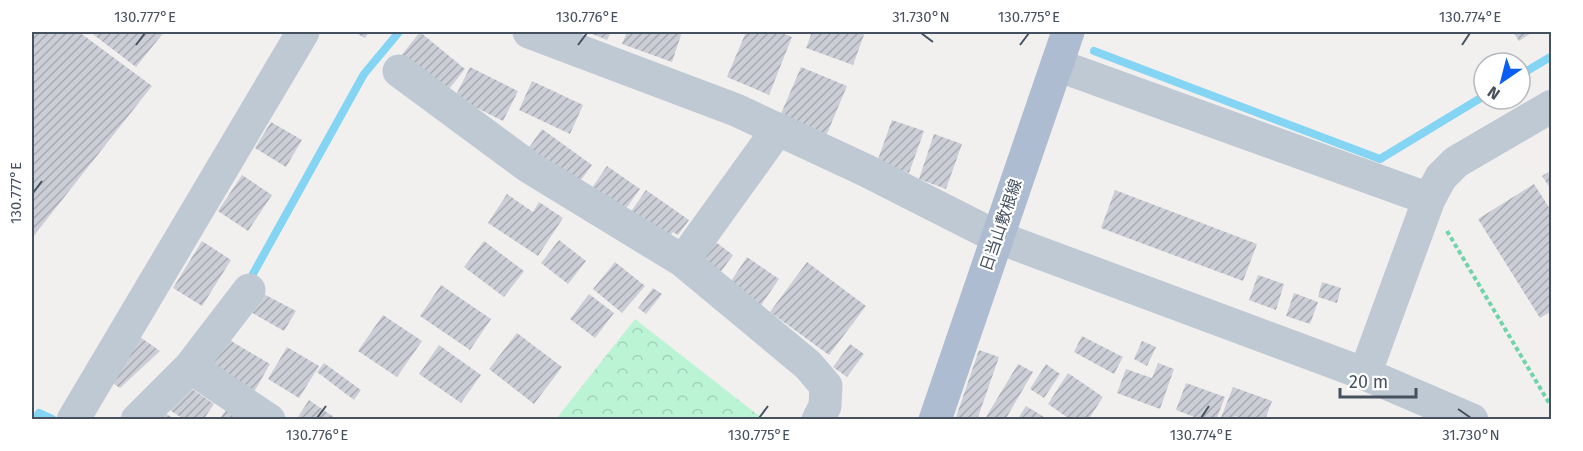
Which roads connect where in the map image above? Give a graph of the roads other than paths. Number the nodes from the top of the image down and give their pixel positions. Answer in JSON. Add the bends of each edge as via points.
{"nodes":[{"id":1,"x":303,"y":32,"type":"edge"},
{"id":2,"x":529,"y":32,"type":"edge"},
{"id":3,"x":1068,"y":32,"type":"edge"},
{"id":4,"x":1057,"y":64,"type":"junction"},
{"id":5,"x":399,"y":71,"type":"dead end"},
{"id":6,"x":1551,"y":105,"type":"edge"},
{"id":7,"x":778,"y":129,"type":"junction"},
{"id":8,"x":1428,"y":199,"type":"junction"},
{"id":9,"x":997,"y":237,"type":"junction"},
{"id":10,"x":682,"y":261,"type":"junction"},
{"id":11,"x":249,"y":290,"type":"dead end"},
{"id":12,"x":189,"y":367,"type":"junction"},
{"id":13,"x":1365,"y":374,"type":"junction"},
{"id":14,"x":73,"y":420,"type":"edge"},
{"id":15,"x":137,"y":420,"type":"edge"},
{"id":16,"x":269,"y":420,"type":"edge"},
{"id":17,"x":818,"y":420,"type":"edge"},
{"id":18,"x":934,"y":420,"type":"edge"},
{"id":19,"x":1472,"y":420,"type":"edge"}],
"edges":[{"from":1,"to":14,"type":"street"},
{"from":2,"to":7,"type":"street"},
{"from":3,"to":4,"type":"main road","name":"日当山敷根線"},
{"from":4,"to":8,"type":"street"},
{"from":4,"to":9,"type":"main road","name":"日当山敷根線"},
{"from":5,"to":10,"type":"street","via":[[529,167]]},
{"from":6,"to":8,"type":"street","via":[[1456,162]]},
{"from":7,"to":9,"type":"street"},
{"from":7,"to":10,"type":"street"},
{"from":8,"to":13,"type":"street"},
{"from":9,"to":13,"type":"street"},
{"from":9,"to":18,"type":"main road","name":"日当山敷根線"},
{"from":10,"to":17,"type":"street","via":[[808,365],[826,386],[825,406]]},
{"from":11,"to":12,"type":"street"},
{"from":12,"to":15,"type":"street"},
{"from":12,"to":16,"type":"street"},
{"from":13,"to":19,"type":"street"}]}
